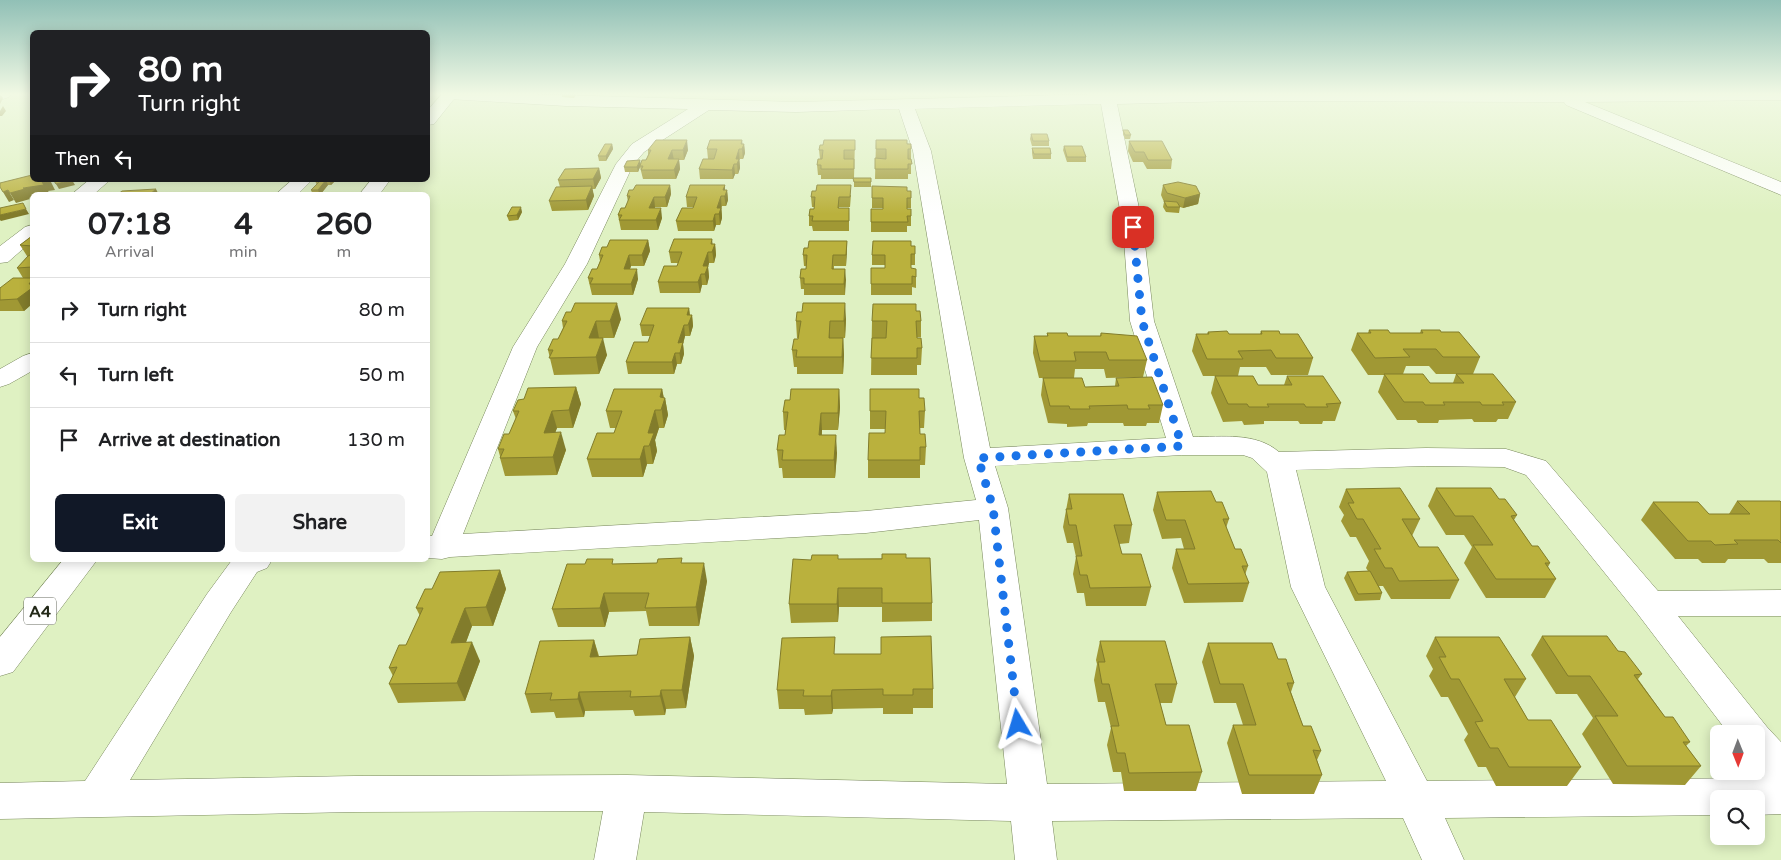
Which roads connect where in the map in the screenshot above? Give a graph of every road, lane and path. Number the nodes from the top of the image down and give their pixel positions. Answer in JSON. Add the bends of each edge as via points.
{"nodes":[{"id":1,"x":659,"y":134,"type":"edge"},
{"id":2,"x":916,"y":134,"type":"edge"},
{"id":3,"x":1117,"y":134,"type":"edge"},
{"id":4,"x":1650,"y":134,"type":"edge"},
{"id":5,"x":98,"y":182,"type":"edge"},
{"id":6,"x":301,"y":182,"type":"edge"},
{"id":7,"x":379,"y":182,"type":"edge"},
{"id":8,"x":1781,"y":189,"type":"edge"},
{"id":9,"x":85,"y":192,"type":"edge"},
{"id":10,"x":289,"y":192,"type":"edge"},
{"id":11,"x":371,"y":192,"type":"edge"},
{"id":12,"x":30,"y":233,"type":"edge"},
{"id":13,"x":0,"y":257,"type":"edge"},
{"id":14,"x":30,"y":362,"type":"edge"},
{"id":15,"x":0,"y":379,"type":"edge"},
{"id":16,"x":1182,"y":446,"type":"junction"},
{"id":17,"x":978,"y":458,"type":"junction"},
{"id":18,"x":1272,"y":461,"type":"junction"},
{"id":19,"x":993,"y":508,"type":"junction"},
{"id":20,"x":435,"y":548,"type":"edge"},
{"id":21,"x":79,"y":562,"type":"edge"},
{"id":22,"x":251,"y":562,"type":"edge"},
{"id":23,"x":1781,"y":603,"type":"edge"},
{"id":24,"x":1649,"y":604,"type":"junction"},
{"id":25,"x":0,"y":662,"type":"edge"},
{"id":26,"x":1744,"y":725,"type":"edge"},
{"id":27,"x":1765,"y":751,"type":"edge"},
{"id":28,"x":1781,"y":771,"type":"edge"},
{"id":29,"x":627,"y":793,"type":"junction"},
{"id":30,"x":1781,"y":796,"type":"edge"},
{"id":31,"x":96,"y":799,"type":"junction"},
{"id":32,"x":1415,"y":799,"type":"junction"},
{"id":33,"x":0,"y":801,"type":"edge"},
{"id":34,"x":1028,"y":803,"type":"junction"},
{"id":35,"x":615,"y":860,"type":"edge"},
{"id":36,"x":1036,"y":860,"type":"edge"},
{"id":37,"x":1444,"y":860,"type":"edge"}],
"edges":[{"from":1,"to":20,"type":"main road","via":[[638,148],[625,164],[576,264],[525,347]]},
{"from":2,"to":17,"type":"main road","via":[[922,151]]},
{"from":3,"to":16,"type":"main road","via":[[1133,227],[1142,321]]},
{"from":4,"to":8,"type":"main road"},
{"from":5,"to":9,"type":"main road"},
{"from":6,"to":10,"type":"main road"},
{"from":7,"to":11,"type":"main road"},
{"from":12,"to":13,"type":"main road"},
{"from":14,"to":15,"type":"main road"},
{"from":16,"to":17,"type":"main road"},
{"from":16,"to":18,"type":"main road","via":[[1246,446],[1262,452]]},
{"from":17,"to":19,"type":"main road"},
{"from":18,"to":24,"type":"main road","via":[[1506,458],[1536,468]]},
{"from":18,"to":32,"type":"main road","via":[[1281,469],[1308,587]]},
{"from":19,"to":20,"type":"main road","via":[[866,522]]},
{"from":19,"to":34,"type":"main road"},
{"from":21,"to":25,"type":"main road","number":"A4"},
{"from":22,"to":31,"type":"main road","via":[[246,564],[219,603]]},
{"from":23,"to":24,"type":"main road"},
{"from":24,"to":26,"type":"main road"},
{"from":27,"to":28,"type":"main road"},
{"from":29,"to":31,"type":"main road"},
{"from":29,"to":34,"type":"main road"},
{"from":29,"to":35,"type":"main road"},
{"from":30,"to":32,"type":"main road"},
{"from":31,"to":33,"type":"main road"},
{"from":32,"to":34,"type":"main road"},
{"from":32,"to":37,"type":"main road"},
{"from":34,"to":36,"type":"main road"}]}
